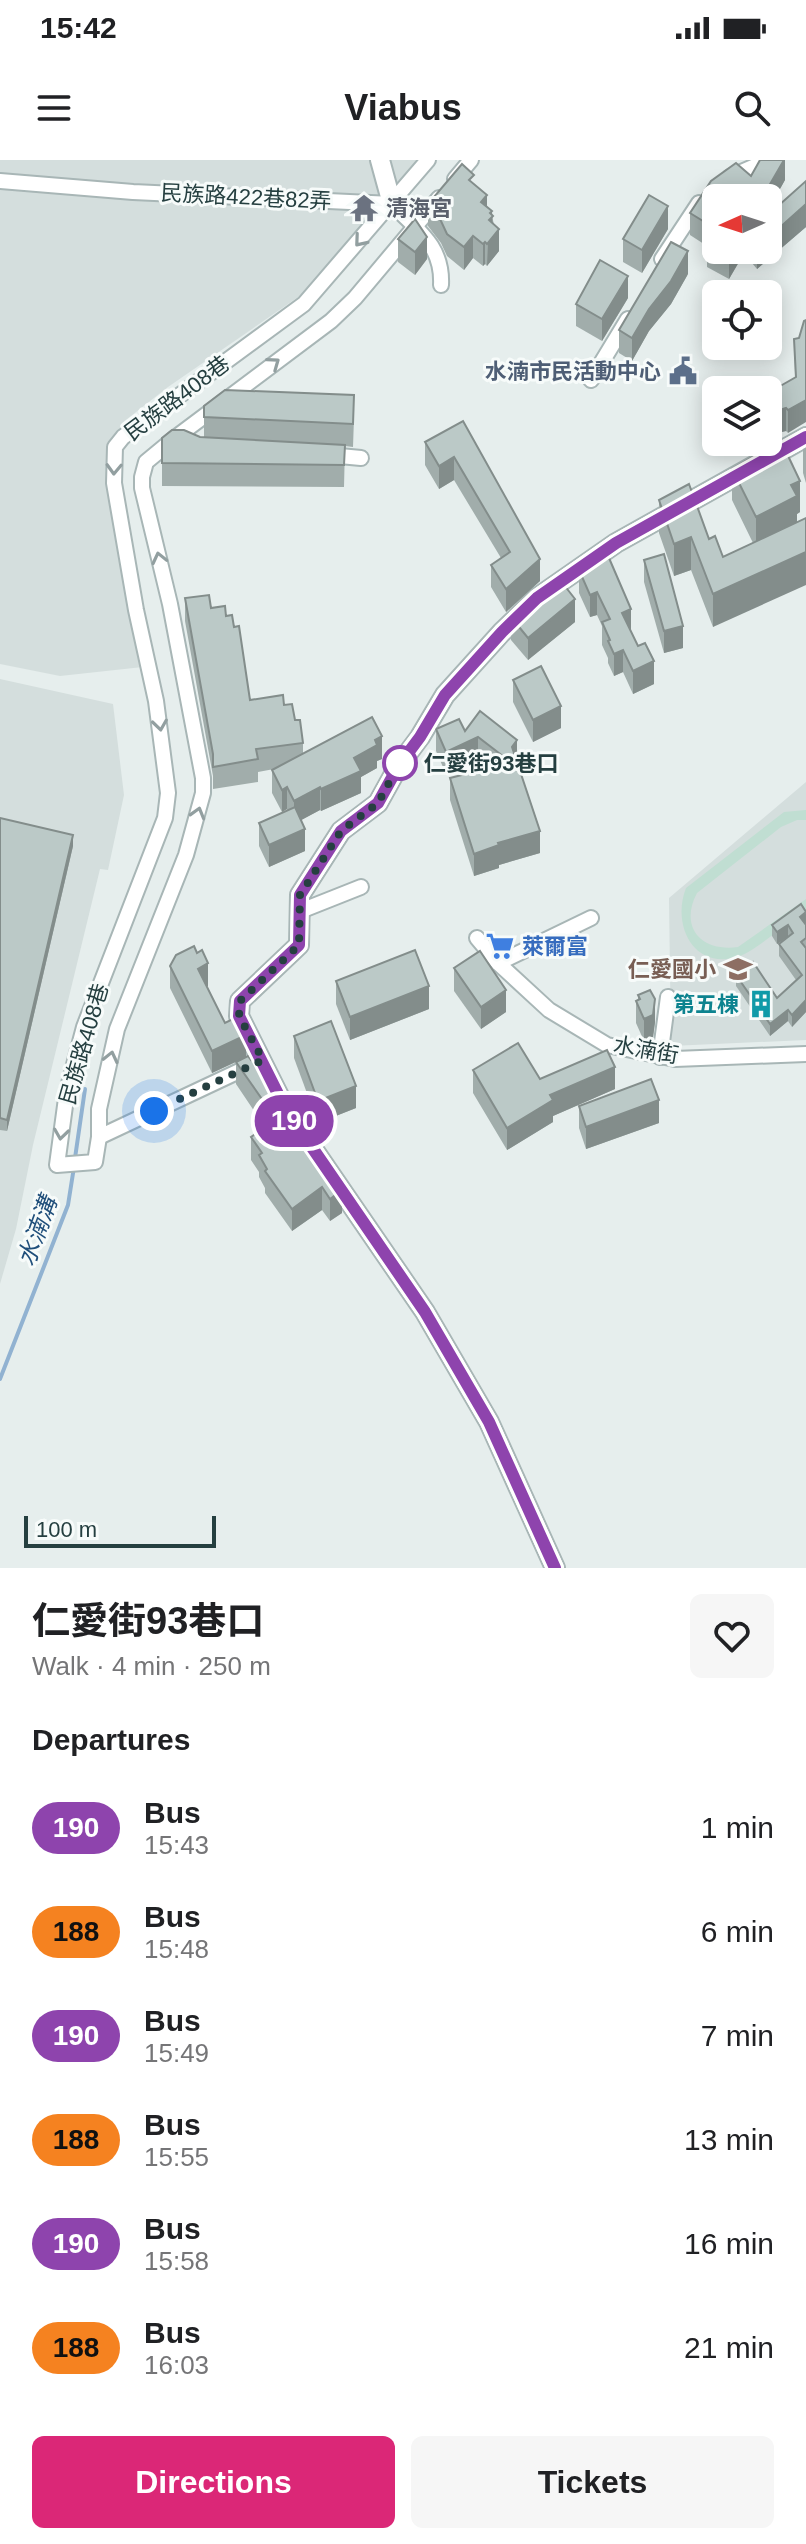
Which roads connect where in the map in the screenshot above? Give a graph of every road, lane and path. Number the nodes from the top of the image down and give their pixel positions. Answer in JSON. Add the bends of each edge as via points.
{"nodes":[{"id":1,"x":380,"y":160,"type":"edge"},
{"id":2,"x":428,"y":160,"type":"edge"},
{"id":3,"x":471,"y":160,"type":"edge"},
{"id":4,"x":769,"y":160,"type":"edge"},
{"id":5,"x":0,"y":181,"type":"edge"},
{"id":6,"x":392,"y":204,"type":"junction"},
{"id":7,"x":414,"y":227,"type":"junction"},
{"id":8,"x":656,"y":270,"type":"edge"},
{"id":9,"x":441,"y":285,"type":"dead end"},
{"id":10,"x":632,"y":312,"type":"edge"},
{"id":11,"x":591,"y":380,"type":"dead end"},
{"id":12,"x":806,"y":437,"type":"edge"},
{"id":13,"x":309,"y":454,"type":"edge"},
{"id":14,"x":361,"y":458,"type":"dead end"},
{"id":15,"x":361,"y":887,"type":"dead end"},
{"id":16,"x":298,"y":912,"type":"junction"},
{"id":17,"x":591,"y":918,"type":"dead end"},
{"id":18,"x":477,"y":938,"type":"dead end"},
{"id":19,"x":498,"y":963,"type":"junction"},
{"id":20,"x":668,"y":997,"type":"dead end"},
{"id":21,"x":806,"y":1054,"type":"edge"},
{"id":22,"x":660,"y":1057,"type":"junction"},
{"id":23,"x":263,"y":1060,"type":"junction"},
{"id":24,"x":99,"y":1137,"type":"junction"},
{"id":25,"x":555,"y":1568,"type":"edge"}],
"edges":[{"from":1,"to":6,"type":"street"},
{"from":2,"to":6,"type":"street","name":"民族路408巷"},
{"from":3,"to":7,"type":"street","name":"民族路408巷"},
{"from":4,"to":8,"type":"street","via":[[704,196]]},
{"from":5,"to":6,"type":"street","name":"民族路422巷82弄"},
{"from":6,"to":7,"type":"street"},
{"from":6,"to":24,"type":"street","name":"民族路408巷","one_way":true,"via":[[304,304],[115,447],[114,483],[168,793],[165,818],[84,1027],[67,1091],[57,1165],[95,1162]]},
{"from":7,"to":9,"type":"street","via":[[436,250]]},
{"from":24,"to":7,"type":"street","name":"民族路408巷","one_way":true,"via":[[99,1109],[117,1029],[186,855],[203,793],[170,604],[142,488],[146,462],[181,441],[331,321]]},
{"from":10,"to":11,"type":"street"},
{"from":12,"to":16,"type":"street","via":[[616,543],[537,598],[445,695],[378,803],[341,831],[300,895]]},
{"from":13,"to":14,"type":"street"},
{"from":15,"to":16,"type":"street"},
{"from":16,"to":23,"type":"street","via":[[299,945],[238,1008]]},
{"from":17,"to":19,"type":"street"},
{"from":18,"to":19,"type":"street","name":"水湳街"},
{"from":19,"to":22,"type":"street","name":"水湳街","via":[[549,1010],[607,1045]]},
{"from":20,"to":22,"type":"street"},
{"from":21,"to":22,"type":"street","name":"水湳街"},
{"from":23,"to":24,"type":"street"},
{"from":23,"to":25,"type":"street","via":[[285,1108],[425,1312],[489,1422]]}]}
